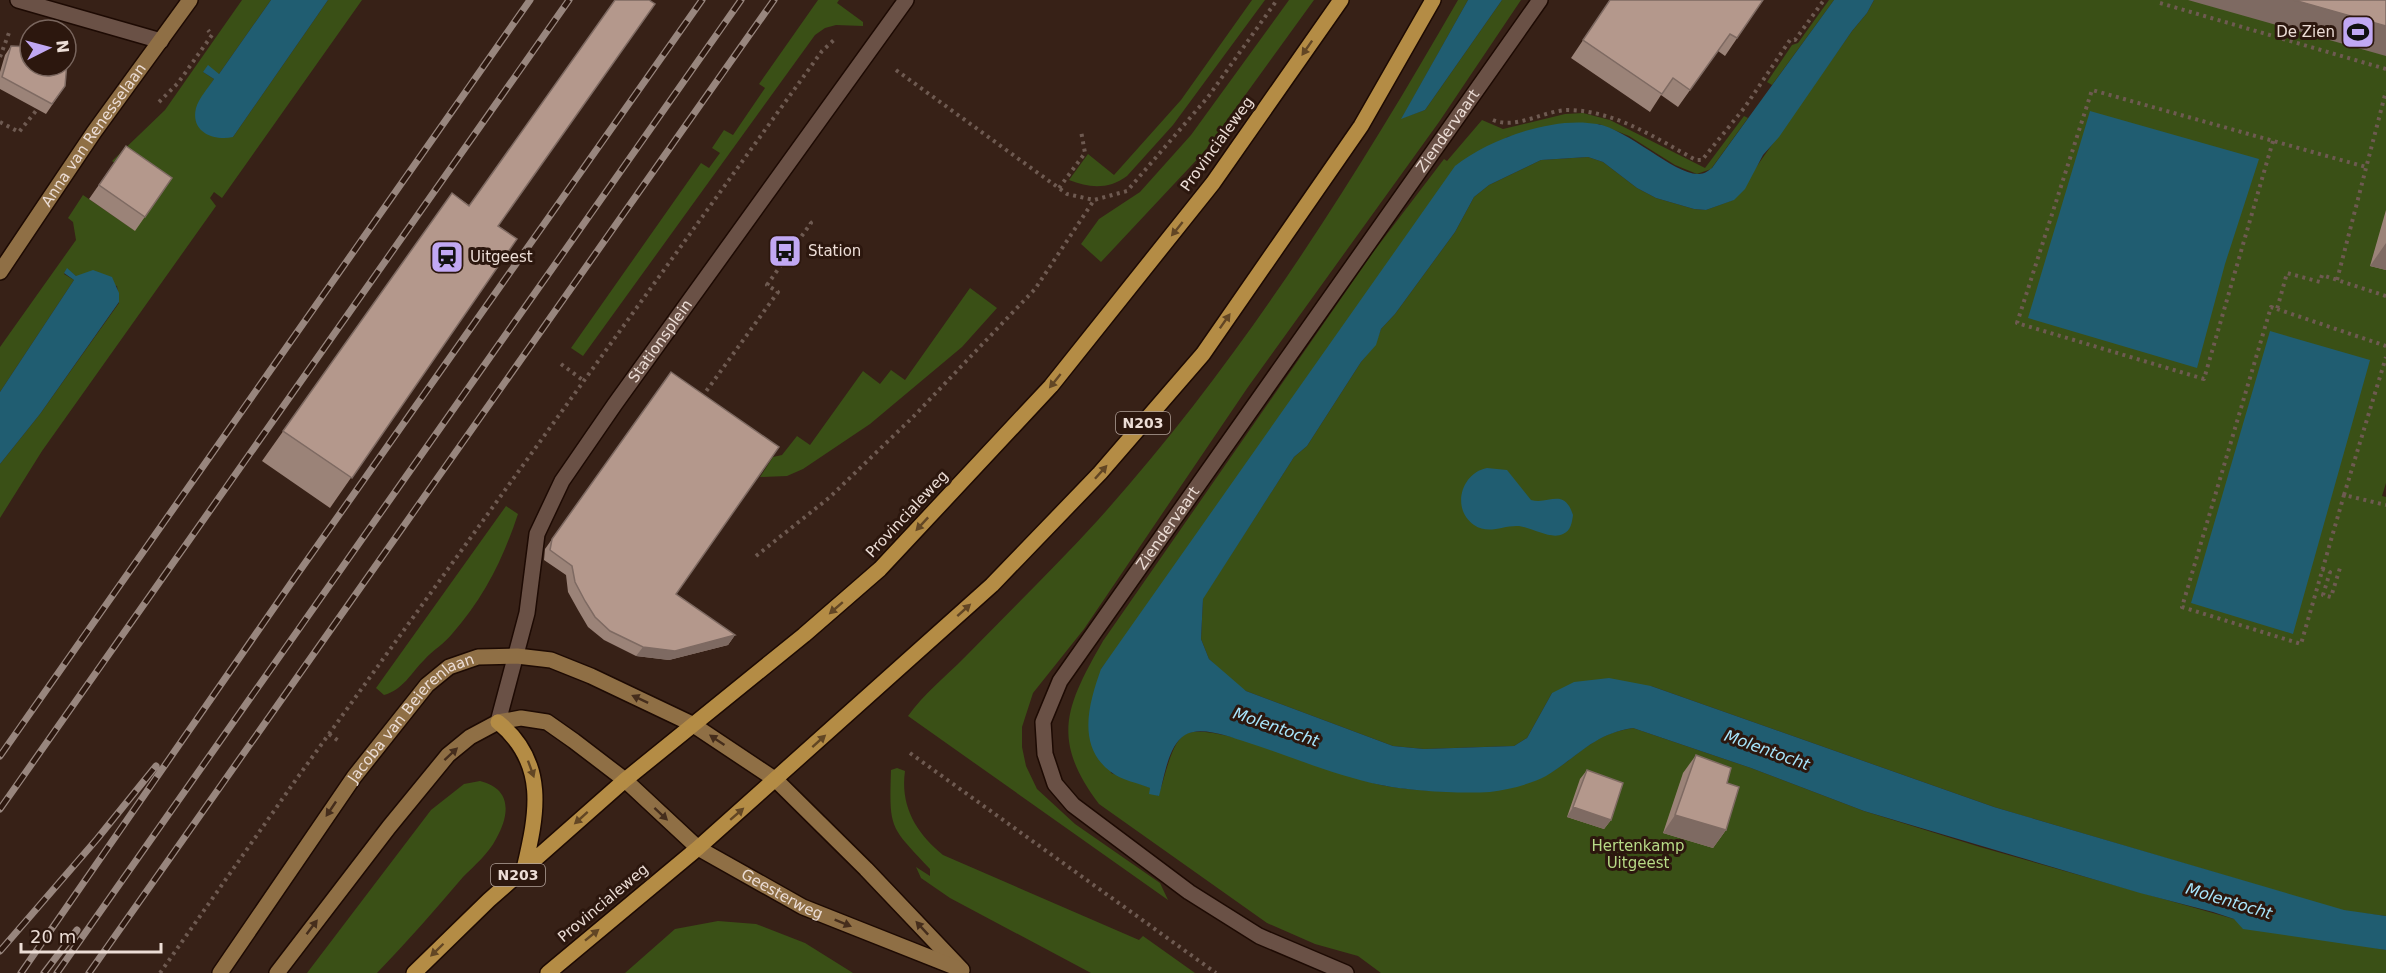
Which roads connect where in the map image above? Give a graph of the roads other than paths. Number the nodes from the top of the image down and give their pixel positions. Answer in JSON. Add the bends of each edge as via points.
{"nodes":[{"id":1,"x":18,"y":0,"type":"edge"},
{"id":2,"x":190,"y":0,"type":"edge"},
{"id":3,"x":906,"y":0,"type":"edge"},
{"id":4,"x":1341,"y":0,"type":"edge"},
{"id":5,"x":1433,"y":0,"type":"edge"},
{"id":6,"x":1540,"y":0,"type":"edge"},
{"id":7,"x":160,"y":41,"type":"junction"},
{"id":8,"x":0,"y":272,"type":"edge"},
{"id":9,"x":517,"y":656,"type":"junction"},
{"id":10,"x":498,"y":722,"type":"junction"},
{"id":11,"x":692,"y":724,"type":"junction"},
{"id":12,"x":625,"y":780,"type":"junction"},
{"id":13,"x":776,"y":780,"type":"junction"},
{"id":14,"x":698,"y":848,"type":"junction"},
{"id":15,"x":524,"y":869,"type":"junction"},
{"id":16,"x":965,"y":972,"type":"edge"},
{"id":17,"x":220,"y":973,"type":"edge"},
{"id":18,"x":277,"y":973,"type":"edge"},
{"id":19,"x":414,"y":973,"type":"edge"},
{"id":20,"x":548,"y":973,"type":"edge"},
{"id":21,"x":1346,"y":973,"type":"edge"}],
"edges":[{"from":1,"to":7,"type":"street"},
{"from":2,"to":7,"type":"main road","name":"Anna van Renesselaan"},
{"from":3,"to":9,"type":"street","name":"Stationsplein","via":[[562,481],[537,534]]},
{"from":4,"to":11,"type":"main road","name":"Provincialeweg","number":"N203","one_way":true,"via":[[1213,183],[1051,386],[880,569]]},
{"from":13,"to":5,"type":"main road","name":"Provincialeweg","number":"N203","one_way":true,"via":[[992,585],[1100,473],[1196,362],[1361,126]]},
{"from":6,"to":21,"type":"street","name":"Ziendervaart","via":[[1060,681],[1043,722],[1045,754],[1055,784],[1072,805],[1189,892],[1259,936]]},
{"from":7,"to":8,"type":"main road","name":"Anna van Renesselaan"},
{"from":9,"to":10,"type":"street","name":"Stationsplein"},
{"from":11,"to":9,"type":"main road","name":"Jacoba van Beierenlaan","one_way":true,"via":[[551,660]]},
{"from":9,"to":17,"type":"main road","name":"Jacoba van Beierenlaan","one_way":true,"via":[[478,657],[449,667],[427,685],[354,777]]},
{"from":10,"to":12,"type":"main road","via":[[521,718],[547,722]]},
{"from":10,"to":15,"type":"main road","one_way":true,"via":[[514,735],[533,770],[535,824]]},
{"from":18,"to":10,"type":"main road","one_way":true,"via":[[448,755]]},
{"from":11,"to":12,"type":"main road","name":"Provincialeweg","number":"N203"},
{"from":13,"to":11,"type":"main road","name":"Geesterweg","one_way":true},
{"from":12,"to":14,"type":"main road","name":"Geesterweg","one_way":true},
{"from":12,"to":15,"type":"main road","name":"Provincialeweg","number":"N203","one_way":true},
{"from":14,"to":13,"type":"main road","name":"Provincialeweg","number":"N203","one_way":true},
{"from":16,"to":13,"type":"main road","name":"Geesterweg","one_way":true},
{"from":14,"to":16,"type":"main road","name":"Geesterweg","one_way":true,"via":[[803,907]]},
{"from":20,"to":14,"type":"main road","name":"Provincialeweg","number":"N203","one_way":true},
{"from":15,"to":19,"type":"main road","name":"Provincialeweg","number":"N203","one_way":true}]}
